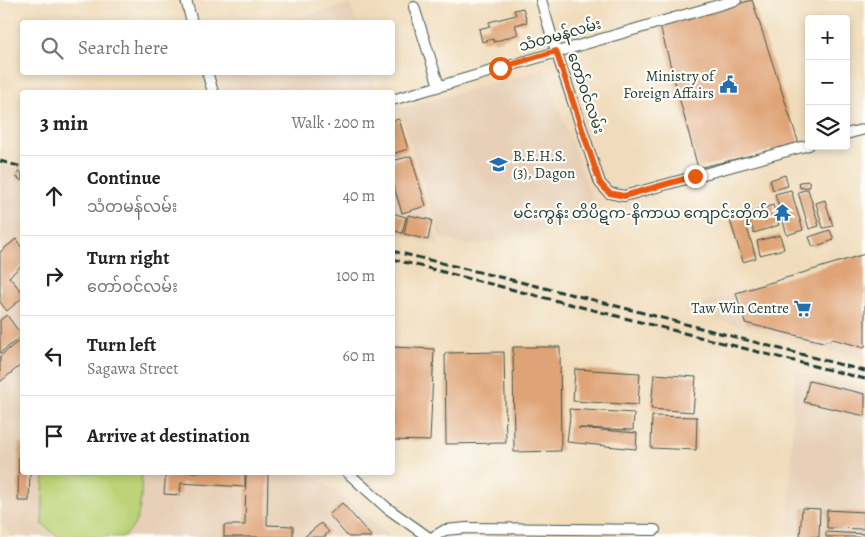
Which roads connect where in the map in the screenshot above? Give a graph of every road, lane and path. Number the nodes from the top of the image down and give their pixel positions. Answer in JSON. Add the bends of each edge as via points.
{"nodes":[{"id":1,"x":186,"y":0,"type":"edge"},
{"id":2,"x":541,"y":0,"type":"edge"},
{"id":3,"x":736,"y":0,"type":"edge"},
{"id":4,"x":414,"y":7,"type":"dead end"},
{"id":5,"x":191,"y":20,"type":"edge"},
{"id":6,"x":556,"y":51,"type":"junction"},
{"id":7,"x":208,"y":75,"type":"edge"},
{"id":8,"x":439,"y":86,"type":"junction"},
{"id":9,"x":212,"y":90,"type":"edge"},
{"id":10,"x":395,"y":99,"type":"edge"},
{"id":11,"x":865,"y":128,"type":"edge"},
{"id":12,"x":850,"y":133,"type":"edge"},
{"id":13,"x":805,"y":146,"type":"edge"},
{"id":14,"x":350,"y":475,"type":"edge"},
{"id":15,"x":655,"y":530,"type":"dead end"},
{"id":16,"x":606,"y":533,"type":"edge"},
{"id":17,"x":643,"y":534,"type":"edge"},
{"id":18,"x":428,"y":537,"type":"edge"},
{"id":19,"x":432,"y":537,"type":"edge"}],
"edges":[{"from":1,"to":5,"type":"street"},
{"from":2,"to":6,"type":"street","name":"တော်ဝင်လမ်း"},
{"from":3,"to":6,"type":"street","name":"သံတမန်လမ်း"},
{"from":4,"to":8,"type":"street"},
{"from":6,"to":8,"type":"street","name":"သံတမန်လမ်း"},
{"from":6,"to":13,"type":"street","name":"တော်ဝင်လမ်း","via":[[600,183],[609,193],[624,196]]},
{"from":7,"to":9,"type":"street"},
{"from":8,"to":10,"type":"street","name":"သံတမန်လမ်း"},
{"from":11,"to":12,"type":"street"},
{"from":14,"to":18,"type":"street"},
{"from":15,"to":17,"type":"street"},
{"from":16,"to":17,"type":"street"},
{"from":16,"to":19,"type":"street","via":[[467,528],[445,530]]}]}
